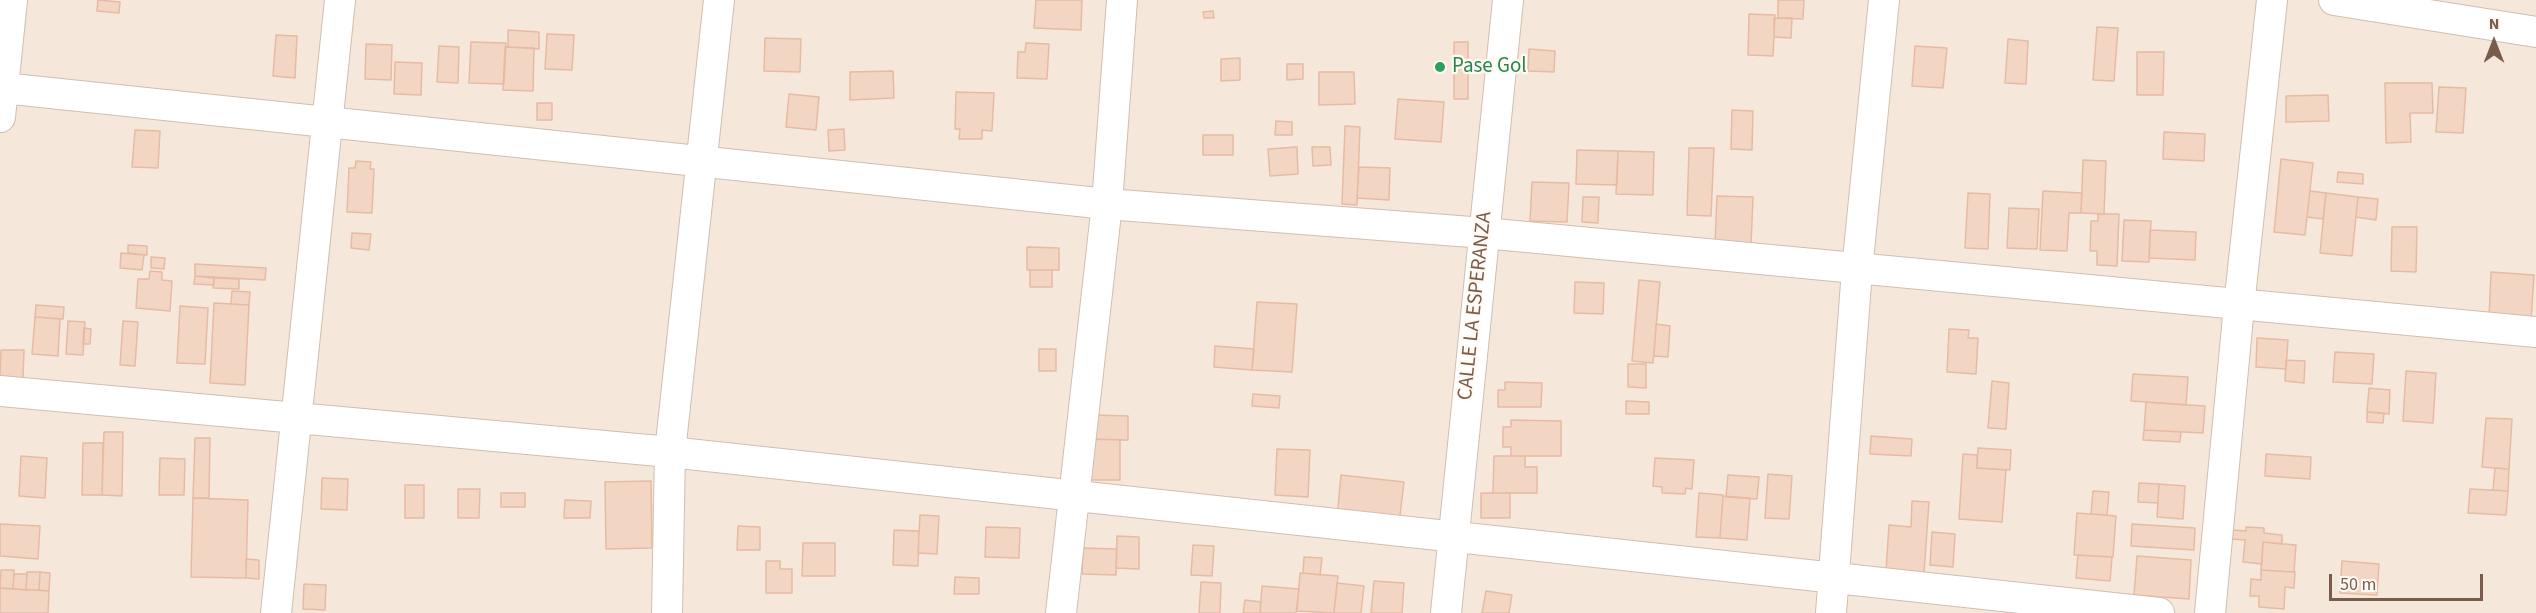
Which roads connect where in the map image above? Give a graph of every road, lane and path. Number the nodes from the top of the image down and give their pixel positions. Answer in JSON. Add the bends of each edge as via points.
{"nodes":[{"id":1,"x":12,"y":0,"type":"edge"},
{"id":2,"x":340,"y":0,"type":"edge"},
{"id":3,"x":718,"y":0,"type":"edge"},
{"id":4,"x":1122,"y":0,"type":"edge"},
{"id":5,"x":1508,"y":0,"type":"edge"},
{"id":6,"x":1884,"y":0,"type":"edge"},
{"id":7,"x":2272,"y":0,"type":"edge"},
{"id":8,"x":2334,"y":0,"type":"edge"},
{"id":9,"x":2536,"y":32,"type":"edge"},
{"id":10,"x":2,"y":103,"type":"edge"},
{"id":11,"x":327,"y":122,"type":"junction"},
{"id":12,"x":701,"y":162,"type":"junction"},
{"id":13,"x":1107,"y":204,"type":"junction"},
{"id":14,"x":1484,"y":233,"type":"junction"},
{"id":15,"x":1857,"y":270,"type":"junction"},
{"id":16,"x":2239,"y":306,"type":"junction"},
{"id":17,"x":2536,"y":332,"type":"edge"},
{"id":18,"x":0,"y":391,"type":"edge"},
{"id":19,"x":296,"y":418,"type":"junction"},
{"id":20,"x":670,"y":452,"type":"junction"},
{"id":21,"x":1074,"y":495,"type":"junction"},
{"id":22,"x":1453,"y":535,"type":"junction"},
{"id":23,"x":1834,"y":577,"type":"junction"},
{"id":24,"x":276,"y":613,"type":"edge"},
{"id":25,"x":667,"y":613,"type":"edge"},
{"id":26,"x":1061,"y":613,"type":"edge"},
{"id":27,"x":1446,"y":613,"type":"edge"},
{"id":28,"x":1831,"y":613,"type":"edge"},
{"id":29,"x":2158,"y":613,"type":"edge"},
{"id":30,"x":2210,"y":613,"type":"edge"}],
"edges":[{"from":1,"to":10,"type":"street"},
{"from":2,"to":11,"type":"street"},
{"from":3,"to":12,"type":"street"},
{"from":4,"to":13,"type":"street"},
{"from":5,"to":14,"type":"street","name":"CALLE LA ESPERANZA"},
{"from":6,"to":15,"type":"street"},
{"from":7,"to":16,"type":"street"},
{"from":8,"to":9,"type":"street"},
{"from":10,"to":11,"type":"street"},
{"from":11,"to":12,"type":"street"},
{"from":11,"to":19,"type":"street"},
{"from":12,"to":13,"type":"street"},
{"from":12,"to":20,"type":"street"},
{"from":13,"to":14,"type":"street"},
{"from":13,"to":21,"type":"street"},
{"from":14,"to":15,"type":"street"},
{"from":14,"to":22,"type":"street","name":"CALLE LA ESPERANZA"},
{"from":15,"to":16,"type":"street"},
{"from":15,"to":23,"type":"street"},
{"from":16,"to":17,"type":"street"},
{"from":16,"to":30,"type":"street"},
{"from":18,"to":19,"type":"street"},
{"from":19,"to":20,"type":"street"},
{"from":19,"to":24,"type":"street"},
{"from":20,"to":21,"type":"street"},
{"from":20,"to":25,"type":"street"},
{"from":21,"to":22,"type":"street"},
{"from":21,"to":26,"type":"street"},
{"from":22,"to":23,"type":"street"},
{"from":22,"to":27,"type":"street","name":"CALLE LA ESPERANZA"},
{"from":23,"to":28,"type":"street"},
{"from":23,"to":29,"type":"street"}]}
